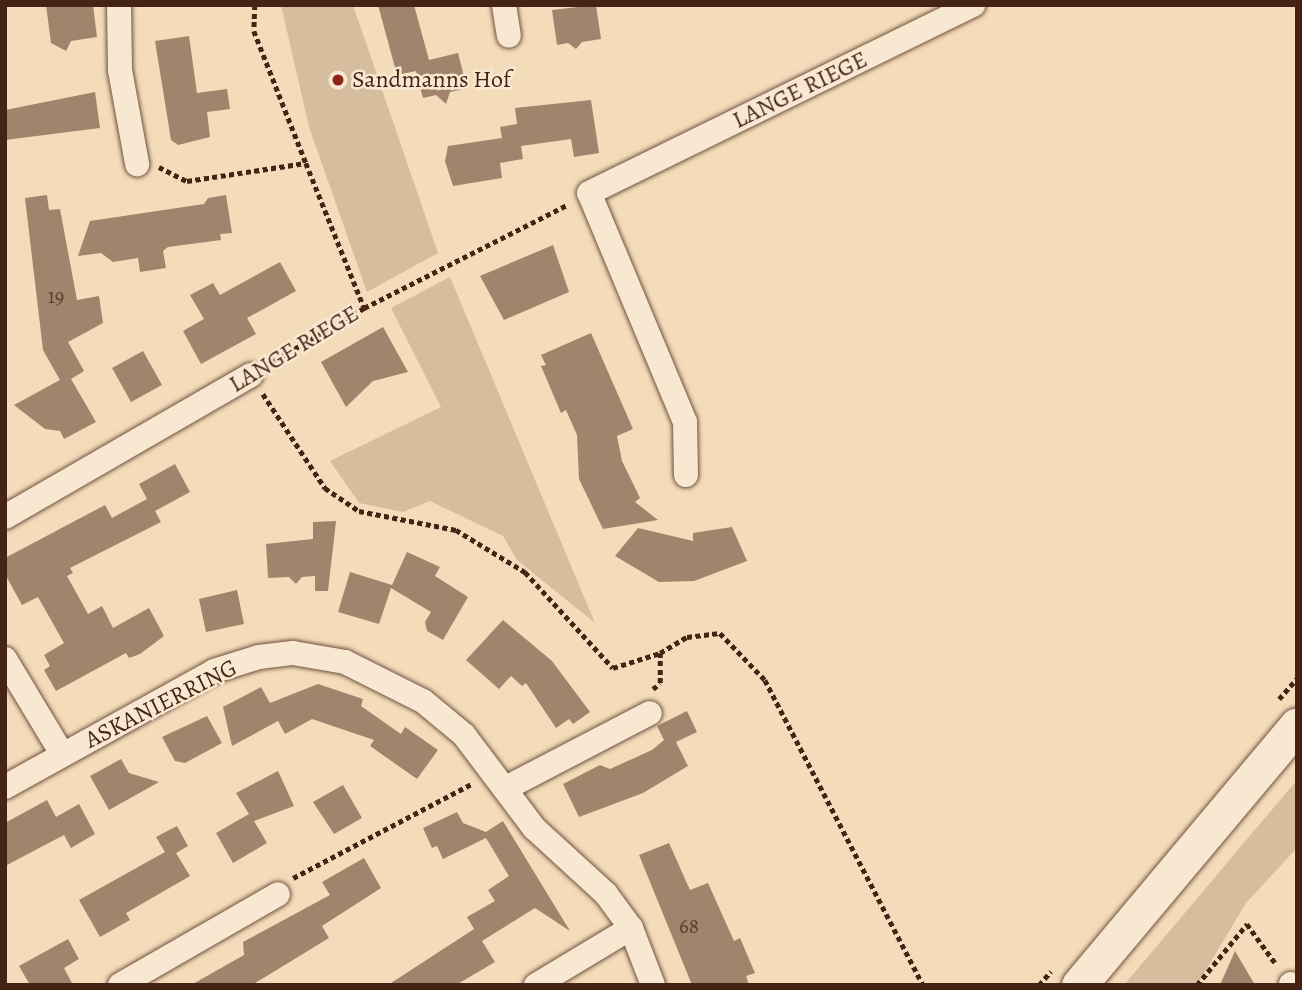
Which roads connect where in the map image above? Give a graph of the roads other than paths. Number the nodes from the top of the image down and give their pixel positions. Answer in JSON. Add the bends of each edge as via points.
{"nodes":[{"id":1,"x":119,"y":5,"type":"edge"},
{"id":2,"x":504,"y":5,"type":"edge"},
{"id":3,"x":973,"y":5,"type":"edge"},
{"id":4,"x":509,"y":36,"type":"dead end"},
{"id":5,"x":137,"y":160,"type":"road end"},
{"id":6,"x":251,"y":375,"type":"road end"},
{"id":7,"x":686,"y":475,"type":"dead end"},
{"id":8,"x":5,"y":517,"type":"edge"},
{"id":9,"x":5,"y":659,"type":"edge"},
{"id":10,"x":650,"y":713,"type":"road end"},
{"id":11,"x":1297,"y":725,"type":"edge"},
{"id":12,"x":62,"y":754,"type":"junction"},
{"id":13,"x":500,"y":780,"type":"junction"},
{"id":14,"x":5,"y":787,"type":"edge"},
{"id":15,"x":278,"y":894,"type":"road end"},
{"id":16,"x":631,"y":928,"type":"junction"},
{"id":17,"x":120,"y":985,"type":"edge"},
{"id":18,"x":537,"y":985,"type":"edge"},
{"id":19,"x":653,"y":985,"type":"edge"},
{"id":20,"x":1079,"y":985,"type":"edge"}],
"edges":[{"from":1,"to":5,"type":"street","via":[[120,71]]},
{"from":2,"to":4,"type":"street"},
{"from":3,"to":7,"type":"street","name":"LANGE RIEGE","via":[[589,193],[685,422]]},
{"from":6,"to":8,"type":"street","name":"LANGE RIEGE"},
{"from":9,"to":12,"type":"street","name":"ASKANIERRING"},
{"from":10,"to":13,"type":"street"},
{"from":11,"to":20,"type":"main road"},
{"from":12,"to":13,"type":"street","name":"ASKANIERRING","via":[[214,671],[259,657],[293,653],[345,662],[423,701],[464,735]]},
{"from":12,"to":14,"type":"street","name":"ASKANIERRING"},
{"from":13,"to":16,"type":"street","name":"ASKANIERRING","via":[[534,828],[606,894]]},
{"from":15,"to":17,"type":"street"},
{"from":16,"to":18,"type":"street"},
{"from":16,"to":19,"type":"street","name":"ASKANIERRING"}]}
